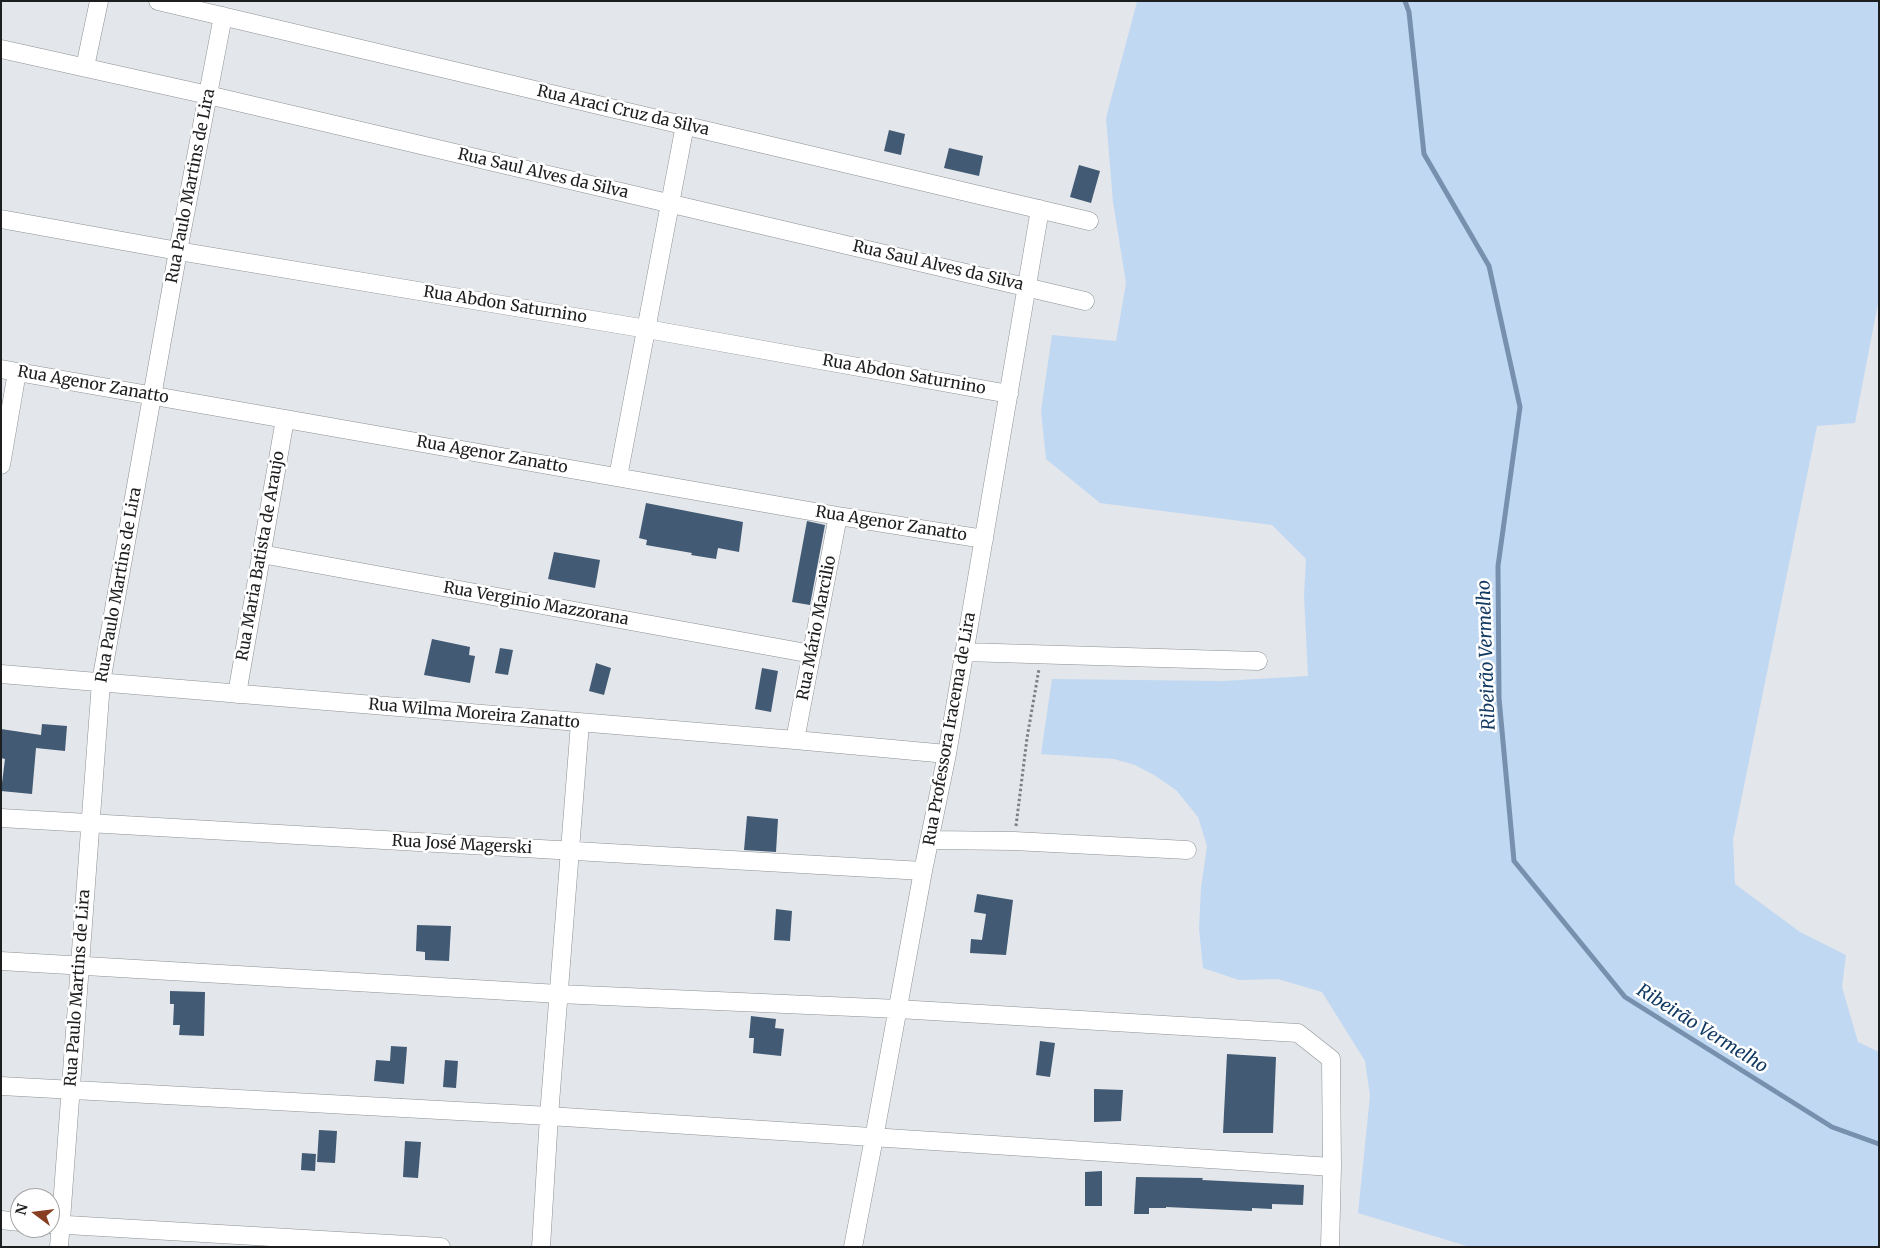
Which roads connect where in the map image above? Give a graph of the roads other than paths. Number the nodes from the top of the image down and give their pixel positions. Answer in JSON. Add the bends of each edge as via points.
{"nodes":[{"id":1,"x":99,"y":1,"type":"edge"},
{"id":2,"x":158,"y":1,"type":"edge"},
{"id":3,"x":223,"y":16,"type":"junction"},
{"id":4,"x":1,"y":49,"type":"edge"},
{"id":5,"x":85,"y":67,"type":"junction"},
{"id":6,"x":208,"y":95,"type":"junction"},
{"id":7,"x":686,"y":126,"type":"junction"},
{"id":8,"x":670,"y":204,"type":"junction"},
{"id":9,"x":1040,"y":209,"type":"junction"},
{"id":10,"x":1,"y":219,"type":"edge"},
{"id":11,"x":1089,"y":221,"type":"dead end"},
{"id":12,"x":178,"y":251,"type":"junction"},
{"id":13,"x":1027,"y":287,"type":"junction"},
{"id":14,"x":1085,"y":301,"type":"dead end"},
{"id":15,"x":647,"y":329,"type":"junction"},
{"id":16,"x":9,"y":370,"type":"edge"},
{"id":17,"x":1009,"y":394,"type":"junction"},
{"id":18,"x":152,"y":395,"type":"junction"},
{"id":19,"x":285,"y":419,"type":"junction"},
{"id":20,"x":1,"y":465,"type":"edge"},
{"id":21,"x":618,"y":478,"type":"junction"},
{"id":22,"x":838,"y":516,"type":"junction"},
{"id":23,"x":984,"y":540,"type":"junction"},
{"id":24,"x":261,"y":554,"type":"junction"},
{"id":25,"x":964,"y":652,"type":"junction"},
{"id":26,"x":812,"y":654,"type":"junction"},
{"id":27,"x":1258,"y":661,"type":"dead end"},
{"id":28,"x":1,"y":674,"type":"edge"},
{"id":29,"x":101,"y":682,"type":"junction"},
{"id":30,"x":237,"y":694,"type":"junction"},
{"id":31,"x":580,"y":723,"type":"junction"},
{"id":32,"x":795,"y":740,"type":"junction"},
{"id":33,"x":947,"y":754,"type":"junction"},
{"id":34,"x":1,"y":818,"type":"edge"},
{"id":35,"x":90,"y":823,"type":"junction"},
{"id":36,"x":930,"y":840,"type":"junction"},
{"id":37,"x":1187,"y":850,"type":"dead end"},
{"id":38,"x":570,"y":851,"type":"junction"},
{"id":39,"x":923,"y":871,"type":"junction"},
{"id":40,"x":1,"y":961,"type":"edge"},
{"id":41,"x":80,"y":965,"type":"junction"},
{"id":42,"x":559,"y":994,"type":"junction"},
{"id":43,"x":898,"y":1009,"type":"junction"},
{"id":44,"x":1,"y":1086,"type":"edge"},
{"id":45,"x":71,"y":1089,"type":"junction"},
{"id":46,"x":549,"y":1116,"type":"junction"},
{"id":47,"x":874,"y":1138,"type":"junction"},
{"id":48,"x":1332,"y":1167,"type":"junction"},
{"id":49,"x":60,"y":1192,"type":"edge"},
{"id":50,"x":60,"y":1224,"type":"edge"},
{"id":51,"x":440,"y":1247,"type":"edge"},
{"id":52,"x":541,"y":1247,"type":"edge"},
{"id":53,"x":853,"y":1247,"type":"edge"},
{"id":54,"x":1330,"y":1247,"type":"edge"}],
"edges":[{"from":1,"to":5,"type":"street"},
{"from":2,"to":3,"type":"street","name":"Rua Araci Cruz da Silva"},
{"from":3,"to":6,"type":"street","name":"Rua Paulo Martins de Lira"},
{"from":3,"to":7,"type":"street","name":"Rua Araci Cruz da Silva"},
{"from":4,"to":5,"type":"street","name":"Rua Saul Alves da Silva"},
{"from":5,"to":6,"type":"street","name":"Rua Saul Alves da Silva"},
{"from":6,"to":8,"type":"street","name":"Rua Saul Alves da Silva"},
{"from":6,"to":12,"type":"street","name":"Rua Paulo Martins de Lira"},
{"from":7,"to":8,"type":"street"},
{"from":7,"to":9,"type":"street","name":"Rua Araci Cruz da Silva"},
{"from":8,"to":13,"type":"street","name":"Rua Saul Alves da Silva"},
{"from":8,"to":15,"type":"street"},
{"from":9,"to":11,"type":"street","name":"Rua Araci Cruz da Silva"},
{"from":9,"to":13,"type":"street","name":"Rua Professora Iracema de Lira"},
{"from":10,"to":12,"type":"street","name":"Rua Abdon Saturnino"},
{"from":12,"to":15,"type":"street","name":"Rua Abdon Saturnino"},
{"from":12,"to":18,"type":"street","name":"Rua Paulo Martins de Lira"},
{"from":13,"to":14,"type":"street","name":"Rua Saul Alves da Silva"},
{"from":13,"to":17,"type":"street","name":"Rua Professora Iracema de Lira"},
{"from":15,"to":17,"type":"street","name":"Rua Abdon Saturnino"},
{"from":15,"to":21,"type":"street"},
{"from":16,"to":18,"type":"street","name":"Rua Agenor Zanatto"},
{"from":16,"to":20,"type":"street"},
{"from":17,"to":23,"type":"street","name":"Rua Professora Iracema de Lira"},
{"from":18,"to":19,"type":"street","name":"Rua Agenor Zanatto"},
{"from":18,"to":29,"type":"street","name":"Rua Paulo Martins de Lira"},
{"from":19,"to":21,"type":"street","name":"Rua Agenor Zanatto"},
{"from":19,"to":24,"type":"street","name":"Rua Maria Batista de Araujo"},
{"from":21,"to":22,"type":"street","name":"Rua Agenor Zanatto"},
{"from":22,"to":23,"type":"street","name":"Rua Agenor Zanatto"},
{"from":22,"to":26,"type":"street","name":"Rua Mário Marcilio"},
{"from":23,"to":25,"type":"street","name":"Rua Professora Iracema de Lira"},
{"from":24,"to":26,"type":"street","name":"Rua Verginio Mazzorana"},
{"from":24,"to":30,"type":"street","name":"Rua Maria Batista de Araujo"},
{"from":25,"to":27,"type":"street"},
{"from":25,"to":33,"type":"street","name":"Rua Professora Iracema de Lira"},
{"from":26,"to":32,"type":"street","name":"Rua Mário Marcilio"},
{"from":28,"to":29,"type":"street","name":"Rua Wilma Moreira Zanatto"},
{"from":29,"to":30,"type":"street","name":"Rua Wilma Moreira Zanatto"},
{"from":29,"to":35,"type":"street","name":"Rua Paulo Martins de Lira"},
{"from":30,"to":31,"type":"street","name":"Rua Wilma Moreira Zanatto"},
{"from":31,"to":32,"type":"street","name":"Rua Wilma Moreira Zanatto"},
{"from":31,"to":38,"type":"street"},
{"from":32,"to":33,"type":"street","name":"Rua Wilma Moreira Zanatto"},
{"from":33,"to":36,"type":"street","name":"Rua Professora Iracema de Lira"},
{"from":34,"to":35,"type":"street","name":"Rua José Magerski"},
{"from":35,"to":38,"type":"street","name":"Rua José Magerski"},
{"from":35,"to":41,"type":"street","name":"Rua Paulo Martins de Lira"},
{"from":36,"to":37,"type":"street"},
{"from":36,"to":39,"type":"street","name":"Rua Professora Iracema de Lira"},
{"from":38,"to":39,"type":"street","name":"Rua José Magerski"},
{"from":38,"to":42,"type":"street"},
{"from":39,"to":43,"type":"street","name":"Rua Professora Iracema de Lira"},
{"from":40,"to":41,"type":"street"},
{"from":41,"to":42,"type":"street"},
{"from":41,"to":45,"type":"street","name":"Rua Paulo Martins de Lira"},
{"from":42,"to":43,"type":"street"},
{"from":42,"to":46,"type":"street"},
{"from":43,"to":47,"type":"street","name":"Rua Professora Iracema de Lira"},
{"from":43,"to":48,"type":"street","via":[[1298,1033],[1331,1059]]},
{"from":44,"to":45,"type":"street"},
{"from":45,"to":46,"type":"street"},
{"from":45,"to":49,"type":"street","name":"Rua Paulo Martins de Lira"},
{"from":46,"to":47,"type":"street"},
{"from":46,"to":52,"type":"street"},
{"from":47,"to":48,"type":"street"},
{"from":47,"to":53,"type":"street","name":"Rua Professora Iracema de Lira"},
{"from":48,"to":54,"type":"street"},
{"from":50,"to":51,"type":"street"}]}
